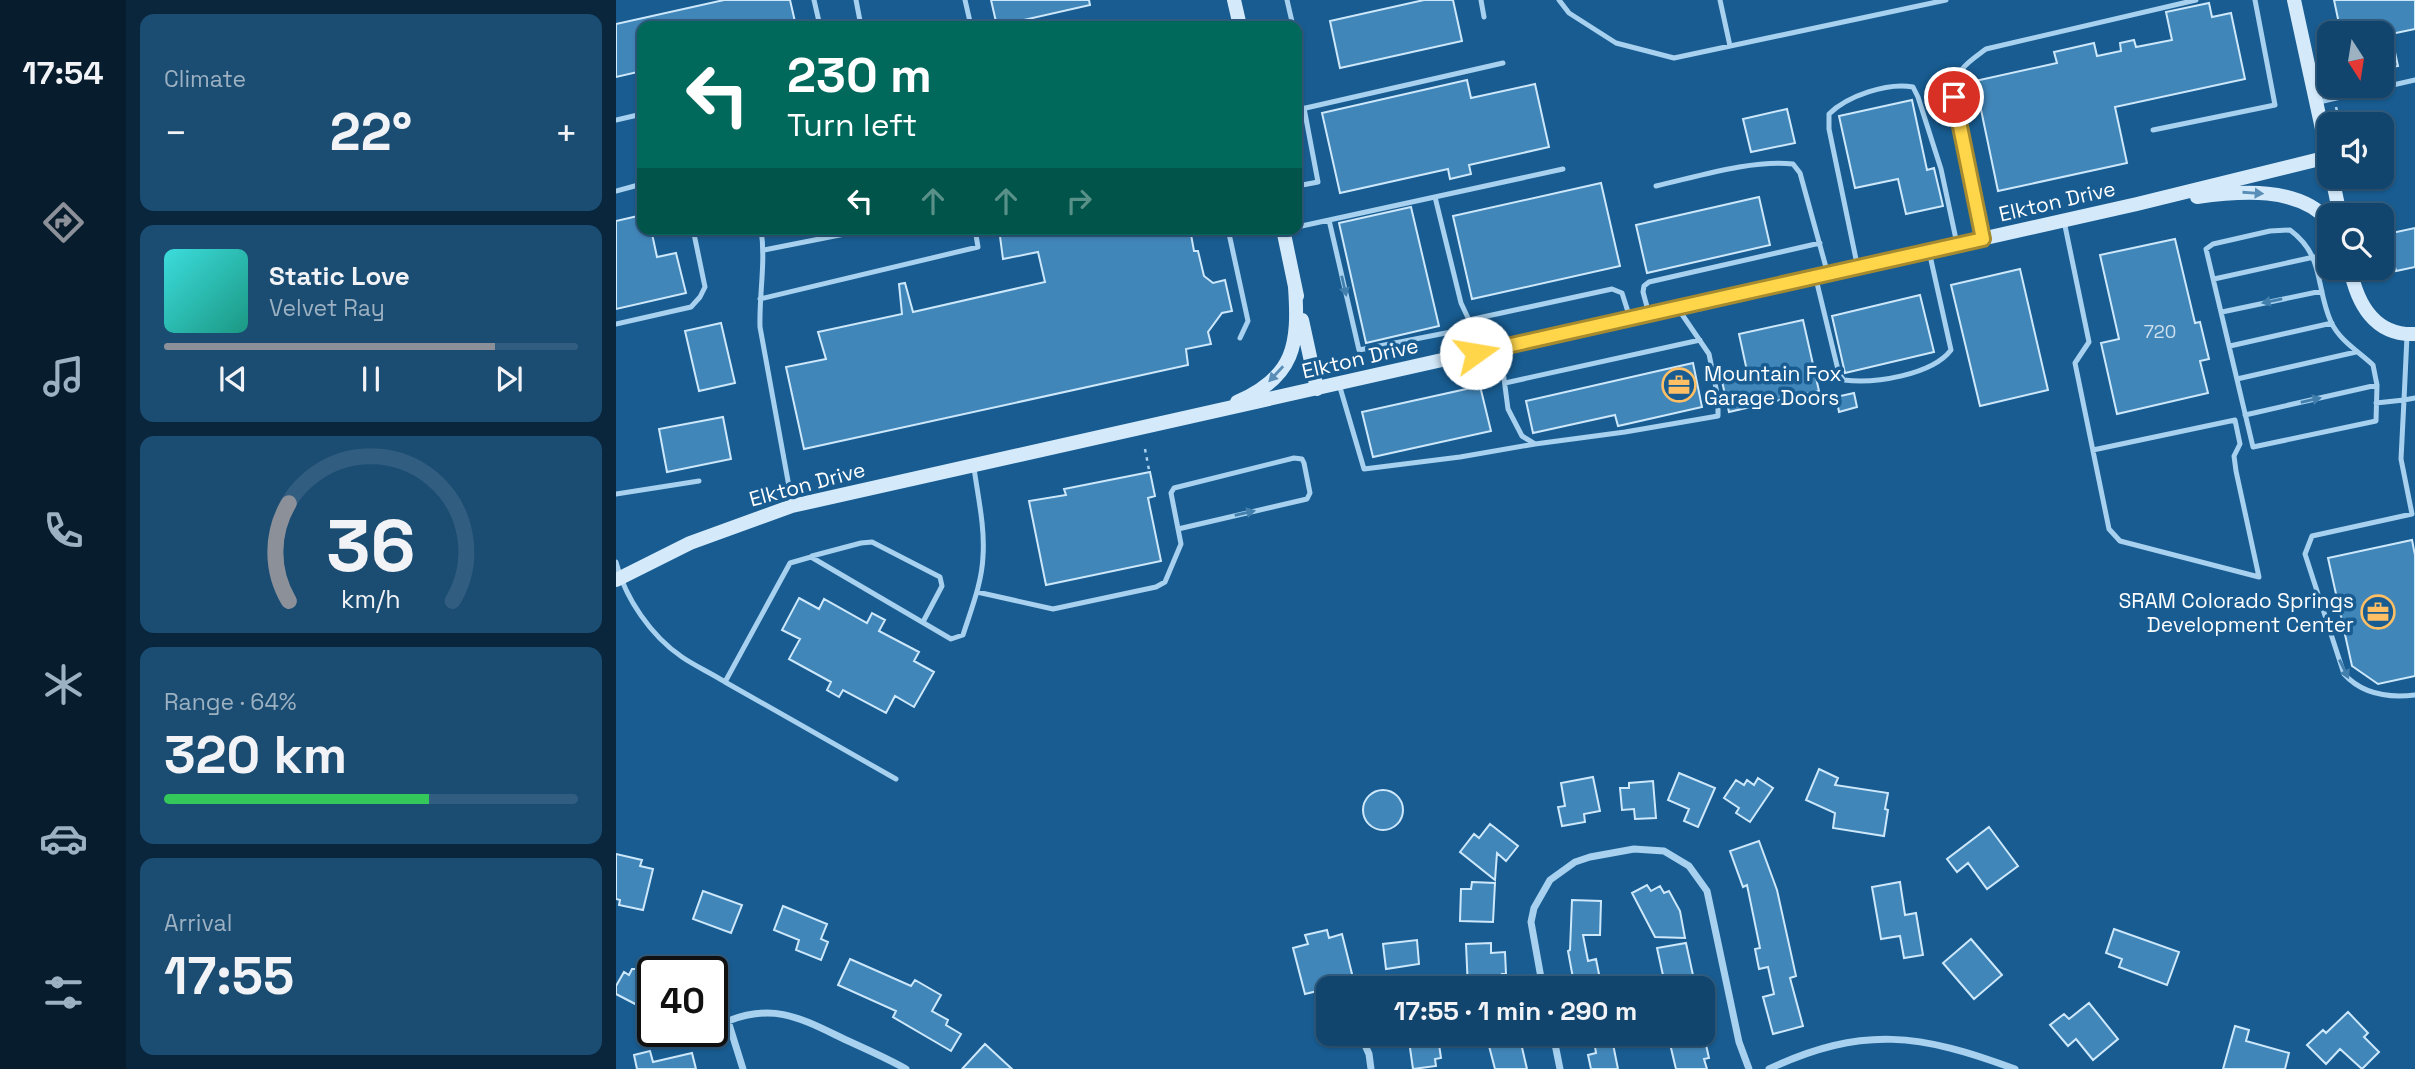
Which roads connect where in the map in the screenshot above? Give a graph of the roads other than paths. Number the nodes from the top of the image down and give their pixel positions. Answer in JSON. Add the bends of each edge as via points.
{"nodes":[{"id":1,"x":814,"y":0,"type":"edge"},
{"id":2,"x":856,"y":0,"type":"edge"},
{"id":3,"x":965,"y":0,"type":"edge"},
{"id":4,"x":1234,"y":0,"type":"edge"},
{"id":5,"x":1287,"y":0,"type":"edge"},
{"id":6,"x":1481,"y":0,"type":"edge"},
{"id":7,"x":1559,"y":0,"type":"edge"},
{"id":8,"x":1720,"y":0,"type":"edge"},
{"id":9,"x":1946,"y":0,"type":"edge"},
{"id":10,"x":2196,"y":0,"type":"edge"},
{"id":11,"x":2255,"y":0,"type":"edge"},
{"id":12,"x":2294,"y":0,"type":"edge"},
{"id":13,"x":1484,"y":17,"type":"dead end"},
{"id":14,"x":819,"y":21,"type":"edge"},
{"id":15,"x":860,"y":21,"type":"edge"},
{"id":16,"x":970,"y":21,"type":"edge"},
{"id":17,"x":1239,"y":21,"type":"edge"},
{"id":18,"x":1292,"y":21,"type":"edge"},
{"id":19,"x":1730,"y":46,"type":"junction"},
{"id":20,"x":1503,"y":63,"type":"dead end"},
{"id":21,"x":2415,"y":80,"type":"edge"},
{"id":22,"x":2316,"y":102,"type":"junction"},
{"id":23,"x":1304,"y":108,"type":"joint"},
{"id":24,"x":2318,"y":112,"type":"edge"},
{"id":25,"x":637,"y":115,"type":"edge"},
{"id":26,"x":616,"y":120,"type":"edge"},
{"id":27,"x":2153,"y":130,"type":"dead end"},
{"id":28,"x":2317,"y":162,"type":"edge"},
{"id":29,"x":1563,"y":169,"type":"dead end"},
{"id":30,"x":637,"y":185,"type":"edge"},
{"id":31,"x":1302,"y":185,"type":"edge"},
{"id":32,"x":1656,"y":186,"type":"dead end"},
{"id":33,"x":616,"y":191,"type":"edge"},
{"id":34,"x":1434,"y":197,"type":"junction"},
{"id":35,"x":2137,"y":204,"type":"junction"},
{"id":36,"x":2317,"y":211,"type":"edge"},
{"id":37,"x":1329,"y":220,"type":"junction"},
{"id":38,"x":2064,"y":220,"type":"junction"},
{"id":39,"x":1302,"y":226,"type":"edge"},
{"id":40,"x":694,"y":235,"type":"edge"},
{"id":41,"x":762,"y":235,"type":"edge"},
{"id":42,"x":840,"y":235,"type":"edge"},
{"id":43,"x":976,"y":235,"type":"edge"},
{"id":44,"x":1229,"y":235,"type":"edge"},
{"id":45,"x":1285,"y":235,"type":"edge"},
{"id":46,"x":1983,"y":239,"type":"junction"},
{"id":47,"x":1819,"y":243,"type":"junction"},
{"id":48,"x":1957,"y":245,"type":"junction"},
{"id":49,"x":764,"y":250,"type":"junction"},
{"id":50,"x":1929,"y":251,"type":"junction"},
{"id":51,"x":2314,"y":257,"type":"junction"},
{"id":52,"x":1857,"y":267,"type":"junction"},
{"id":53,"x":1821,"y":275,"type":"junction"},
{"id":54,"x":2214,"y":279,"type":"junction"},
{"id":55,"x":2353,"y":280,"type":"edge"},
{"id":56,"x":1295,"y":287,"type":"junction"},
{"id":57,"x":2322,"y":291,"type":"junction"},
{"id":58,"x":760,"y":299,"type":"junction"},
{"id":59,"x":1677,"y":308,"type":"junction"},
{"id":60,"x":2222,"y":312,"type":"junction"},
{"id":61,"x":1649,"y":314,"type":"junction"},
{"id":62,"x":1630,"y":318,"type":"junction"},
{"id":63,"x":1469,"y":320,"type":"junction"},
{"id":64,"x":2332,"y":323,"type":"junction"},
{"id":65,"x":616,"y":324,"type":"edge"},
{"id":66,"x":2411,"y":334,"type":"edge"},
{"id":67,"x":1240,"y":338,"type":"dead end"},
{"id":68,"x":1700,"y":340,"type":"junction"},
{"id":69,"x":2230,"y":346,"type":"junction"},
{"id":70,"x":1500,"y":348,"type":"junction"},
{"id":71,"x":2356,"y":352,"type":"junction"},
{"id":72,"x":1476,"y":353,"type":"junction"},
{"id":73,"x":2237,"y":379,"type":"junction"},
{"id":74,"x":1505,"y":383,"type":"junction"},
{"id":75,"x":1339,"y":384,"type":"junction"},
{"id":76,"x":2376,"y":385,"type":"junction"},
{"id":77,"x":1317,"y":389,"type":"junction"},
{"id":78,"x":2415,"y":397,"type":"edge"},
{"id":79,"x":2403,"y":400,"type":"junction"},
{"id":80,"x":2376,"y":404,"type":"junction"},
{"id":81,"x":1213,"y":412,"type":"junction"},
{"id":82,"x":2245,"y":415,"type":"junction"},
{"id":83,"x":1535,"y":444,"type":"junction"},
{"id":84,"x":2093,"y":450,"type":"junction"},
{"id":85,"x":974,"y":465,"type":"junction"},
{"id":86,"x":699,"y":481,"type":"dead end"},
{"id":87,"x":616,"y":494,"type":"edge"},
{"id":88,"x":792,"y":506,"type":"junction"},
{"id":89,"x":1178,"y":529,"type":"junction"},
{"id":90,"x":811,"y":557,"type":"junction"},
{"id":91,"x":616,"y":562,"type":"edge"},
{"id":92,"x":618,"y":579,"type":"edge"},
{"id":93,"x":977,"y":592,"type":"junction"},
{"id":94,"x":923,"y":622,"type":"junction"},
{"id":95,"x":725,"y":682,"type":"junction"},
{"id":96,"x":2415,"y":695,"type":"edge"},
{"id":97,"x":896,"y":779,"type":"dead end"},
{"id":98,"x":1541,"y":976,"type":"edge"},
{"id":99,"x":1365,"y":1046,"type":"edge"},
{"id":100,"x":1555,"y":1046,"type":"edge"},
{"id":101,"x":743,"y":1069,"type":"edge"},
{"id":102,"x":906,"y":1069,"type":"edge"},
{"id":103,"x":1371,"y":1069,"type":"edge"},
{"id":104,"x":1560,"y":1069,"type":"edge"},
{"id":105,"x":1749,"y":1069,"type":"edge"},
{"id":106,"x":1769,"y":1069,"type":"edge"},
{"id":107,"x":2015,"y":1069,"type":"edge"}],
"edges":[{"from":1,"to":14,"type":"lane"},
{"from":2,"to":15,"type":"lane"},
{"from":3,"to":16,"type":"lane"},
{"from":4,"to":17,"type":"street"},
{"from":5,"to":18,"type":"lane"},
{"from":6,"to":13,"type":"lane"},
{"from":7,"to":19,"type":"lane","via":[[1569,13],[1616,43],[1674,58]]},
{"from":8,"to":19,"type":"lane"},
{"from":9,"to":19,"type":"lane"},
{"from":10,"to":46,"type":"lane","via":[[1986,49],[1962,68],[1954,97]]},
{"from":11,"to":27,"type":"lane","via":[[2275,105]]},
{"from":12,"to":22,"type":"street"},
{"from":20,"to":23,"type":"lane"},
{"from":21,"to":22,"type":"lane"},
{"from":22,"to":24,"type":"street"},
{"from":23,"to":31,"type":"lane","via":[[1318,182]]},
{"from":25,"to":26,"type":"lane"},
{"from":28,"to":35,"type":"street","name":"Elkton Drive"},
{"from":29,"to":34,"type":"lane"},
{"from":30,"to":33,"type":"lane"},
{"from":32,"to":47,"type":"lane","via":[[1722,171],[1793,163],[1800,173]]},
{"from":34,"to":37,"type":"lane"},
{"from":34,"to":63,"type":"lane"},
{"from":35,"to":36,"type":"street","one_way":true,"via":[[2238,192],[2296,200]]},
{"from":35,"to":38,"type":"street","name":"Elkton Drive"},
{"from":37,"to":39,"type":"lane"},
{"from":37,"to":63,"type":"lane","one_way":true,"via":[[1359,350],[1451,332]]},
{"from":38,"to":46,"type":"street","name":"Elkton Drive"},
{"from":38,"to":84,"type":"lane","via":[[2089,342],[2075,363]]},
{"from":40,"to":65,"type":"lane","via":[[705,287],[700,297],[691,307]]},
{"from":41,"to":49,"type":"lane"},
{"from":42,"to":49,"type":"lane"},
{"from":43,"to":58,"type":"lane","via":[[978,247]]},
{"from":44,"to":67,"type":"lane","via":[[1248,321]]},
{"from":45,"to":56,"type":"street"},
{"from":46,"to":48,"type":"street","name":"Elkton Drive"},
{"from":47,"to":53,"type":"lane"},
{"from":47,"to":61,"type":"lane","via":[[1649,282],[1643,292]]},
{"from":48,"to":50,"type":"street","name":"Elkton Drive"},
{"from":48,"to":52,"type":"lane","via":[[1941,169],[1918,97],[1913,87],[1881,88],[1837,106],[1829,114]]},
{"from":49,"to":58,"type":"lane"},
{"from":50,"to":52,"type":"street","name":"Elkton Drive"},
{"from":50,"to":53,"type":"lane","via":[[1951,350],[1942,361],[1884,380],[1856,382],[1839,374]]},
{"from":51,"to":54,"type":"lane"},
{"from":51,"to":54,"type":"lane","via":[[2305,241],[2290,230],[2270,231],[2206,249]]},
{"from":51,"to":57,"type":"lane"},
{"from":52,"to":53,"type":"street","name":"Elkton Drive"},
{"from":53,"to":59,"type":"street","name":"Elkton Drive"},
{"from":54,"to":60,"type":"lane"},
{"from":55,"to":66,"type":"street","via":[[2367,314],[2393,332]]},
{"from":56,"to":77,"type":"street"},
{"from":56,"to":81,"type":"street","one_way":true,"via":[[1295,343],[1283,368],[1248,397]]},
{"from":57,"to":60,"type":"lane","one_way":true},
{"from":57,"to":64,"type":"lane"},
{"from":58,"to":88,"type":"lane"},
{"from":59,"to":61,"type":"street","name":"Elkton Drive"},
{"from":59,"to":68,"type":"lane"},
{"from":60,"to":69,"type":"lane"},
{"from":61,"to":62,"type":"street","name":"Elkton Drive"},
{"from":62,"to":63,"type":"lane","via":[[1622,293],[1612,289]]},
{"from":62,"to":70,"type":"street","name":"Elkton Drive"},
{"from":63,"to":72,"type":"lane"},
{"from":64,"to":69,"type":"lane"},
{"from":64,"to":71,"type":"lane"},
{"from":66,"to":79,"type":"lane"},
{"from":68,"to":74,"type":"lane"},
{"from":68,"to":83,"type":"lane","via":[[1709,354],[1718,416]]},
{"from":69,"to":73,"type":"lane"},
{"from":70,"to":72,"type":"street","name":"Elkton Drive"},
{"from":70,"to":74,"type":"lane"},
{"from":71,"to":73,"type":"lane"},
{"from":71,"to":76,"type":"lane","via":[[2373,365]]},
{"from":72,"to":75,"type":"street","name":"Elkton Drive"},
{"from":73,"to":82,"type":"lane"},
{"from":74,"to":83,"type":"lane","via":[[1508,409],[1522,436]]},
{"from":75,"to":77,"type":"street","name":"Elkton Drive"},
{"from":75,"to":83,"type":"lane","via":[[1364,469]]},
{"from":76,"to":80,"type":"lane"},
{"from":82,"to":76,"type":"lane","one_way":true},
{"from":77,"to":81,"type":"street","name":"Elkton Drive"},
{"from":78,"to":79,"type":"lane"},
{"from":79,"to":80,"type":"lane"},
{"from":79,"to":96,"type":"lane","one_way":true,"via":[[2401,459],[2412,514],[2312,536],[2305,554],[2344,674],[2363,688],[2388,697]]},
{"from":80,"to":82,"type":"lane","via":[[2376,421],[2253,447]]},
{"from":81,"to":85,"type":"street","name":"Elkton Drive"},
{"from":84,"to":84,"type":"lane","via":[[2109,529],[2120,541],[2259,576],[2236,471],[2234,456],[2240,444],[2235,420]]},
{"from":85,"to":88,"type":"street","name":"Elkton Drive"},
{"from":85,"to":93,"type":"lane","via":[[983,556]]},
{"from":86,"to":87,"type":"lane"},
{"from":88,"to":92,"type":"street","name":"Elkton Drive","via":[[690,543]]},
{"from":89,"to":89,"type":"lane","one_way":true,"via":[[1307,499],[1304,463],[1298,458],[1178,486],[1171,493]]},
{"from":89,"to":93,"type":"lane","via":[[1180,551],[1165,582],[1156,587],[1054,609]]},
{"from":90,"to":94,"type":"lane"},
{"from":90,"to":94,"type":"lane","via":[[872,542],[940,577],[942,586]]},
{"from":90,"to":95,"type":"lane","via":[[790,563]]},
{"from":91,"to":92,"type":"lane"},
{"from":92,"to":95,"type":"lane","via":[[648,626],[680,655]]},
{"from":93,"to":94,"type":"lane","via":[[963,635],[951,639]]},
{"from":95,"to":97,"type":"lane"},
{"from":98,"to":105,"type":"street","via":[[1531,922],[1550,880],[1590,857],[1634,849],[1664,851],[1689,866],[1707,891]]},
{"from":99,"to":103,"type":"street"},
{"from":100,"to":104,"type":"street"},
{"from":101,"to":102,"type":"street","via":[[728,1021],[748,1013],[797,1017]]},
{"from":106,"to":107,"type":"street","via":[[1841,1043],[1888,1038],[1930,1042]]}]}
